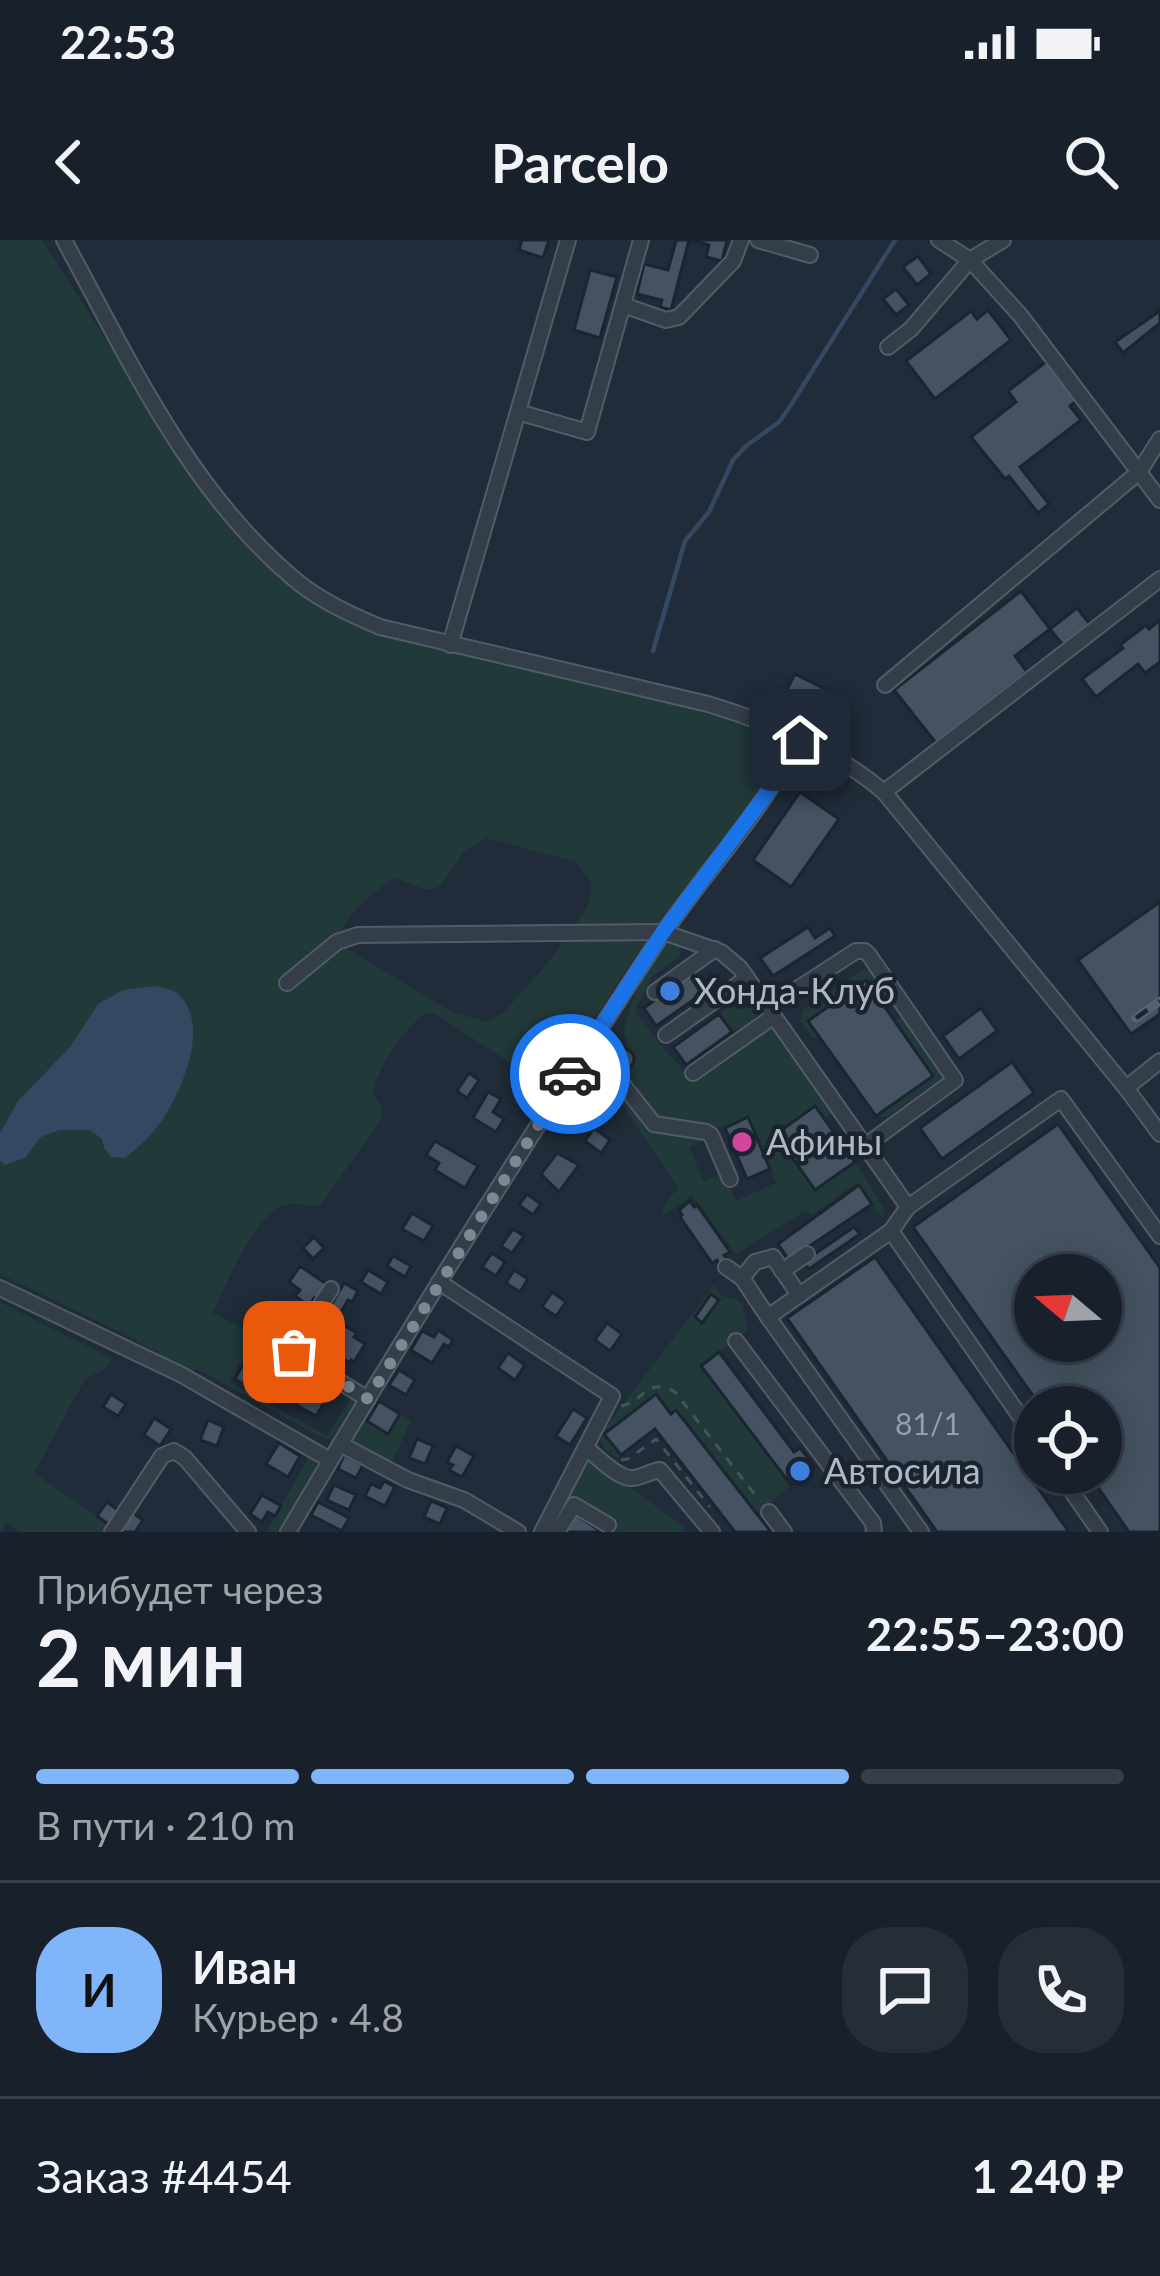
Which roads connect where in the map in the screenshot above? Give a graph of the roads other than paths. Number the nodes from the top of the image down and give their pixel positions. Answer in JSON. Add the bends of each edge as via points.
{"nodes":[{"id":1,"x":64,"y":240,"type":"edge"},
{"id":2,"x":568,"y":240,"type":"edge"},
{"id":3,"x":641,"y":240,"type":"edge"},
{"id":4,"x":741,"y":240,"type":"edge"},
{"id":5,"x":758,"y":240,"type":"edge"},
{"id":6,"x":939,"y":240,"type":"edge"},
{"id":7,"x":1003,"y":240,"type":"edge"},
{"id":8,"x":810,"y":255,"type":"dead end"},
{"id":9,"x":970,"y":260,"type":"junction"},
{"id":10,"x":623,"y":305,"type":"junction"},
{"id":11,"x":888,"y":346,"type":"dead end"},
{"id":12,"x":518,"y":412,"type":"junction"},
{"id":13,"x":1160,"y":439,"type":"edge"},
{"id":14,"x":1139,"y":472,"type":"junction"},
{"id":15,"x":1160,"y":500,"type":"edge"},
{"id":16,"x":1160,"y":579,"type":"edge"},
{"id":17,"x":450,"y":645,"type":"junction"},
{"id":18,"x":885,"y":685,"type":"dead end"},
{"id":19,"x":800,"y":740,"type":"junction"},
{"id":20,"x":884,"y":792,"type":"junction"},
{"id":21,"x":663,"y":932,"type":"junction"},
{"id":22,"x":715,"y":950,"type":"junction"},
{"id":23,"x":747,"y":978,"type":"junction"},
{"id":24,"x":287,"y":982,"type":"dead end"},
{"id":25,"x":655,"y":992,"type":"dead end"},
{"id":26,"x":771,"y":1012,"type":"junction"},
{"id":27,"x":665,"y":1035,"type":"dead end"},
{"id":28,"x":588,"y":1047,"type":"junction"},
{"id":29,"x":1160,"y":1060,"type":"edge"},
{"id":30,"x":693,"y":1073,"type":"dead end"},
{"id":31,"x":1126,"y":1088,"type":"junction"},
{"id":32,"x":1160,"y":1134,"type":"edge"},
{"id":33,"x":866,"y":1146,"type":"junction"},
{"id":34,"x":730,"y":1179,"type":"dead end"},
{"id":35,"x":908,"y":1207,"type":"junction"},
{"id":36,"x":891,"y":1231,"type":"junction"},
{"id":37,"x":1160,"y":1236,"type":"edge"},
{"id":38,"x":808,"y":1254,"type":"dead end"},
{"id":39,"x":727,"y":1267,"type":"dead end"},
{"id":40,"x":782,"y":1271,"type":"junction"},
{"id":41,"x":742,"y":1278,"type":"junction"},
{"id":42,"x":439,"y":1282,"type":"junction"},
{"id":43,"x":0,"y":1288,"type":"edge"},
{"id":44,"x":331,"y":1289,"type":"dead end"},
{"id":45,"x":799,"y":1295,"type":"junction"},
{"id":46,"x":768,"y":1317,"type":"junction"},
{"id":47,"x":736,"y":1341,"type":"dead end"},
{"id":48,"x":368,"y":1399,"type":"junction"},
{"id":49,"x":1014,"y":1408,"type":"edge"},
{"id":50,"x":340,"y":1444,"type":"junction"},
{"id":51,"x":586,"y":1448,"type":"junction"},
{"id":52,"x":330,"y":1460,"type":"junction"},
{"id":53,"x":1074,"y":1494,"type":"edge"},
{"id":54,"x":769,"y":1512,"type":"road end"},
{"id":55,"x":608,"y":1526,"type":"dead end"},
{"id":56,"x":112,"y":1532,"type":"edge"},
{"id":57,"x":248,"y":1532,"type":"edge"},
{"id":58,"x":288,"y":1532,"type":"edge"},
{"id":59,"x":518,"y":1532,"type":"edge"},
{"id":60,"x":542,"y":1532,"type":"edge"},
{"id":61,"x":557,"y":1532,"type":"edge"},
{"id":62,"x":712,"y":1532,"type":"edge"},
{"id":63,"x":784,"y":1532,"type":"edge"},
{"id":64,"x":874,"y":1532,"type":"edge"},
{"id":65,"x":921,"y":1532,"type":"edge"},
{"id":66,"x":1100,"y":1532,"type":"edge"}],
"edges":[{"from":1,"to":17,"type":"street","via":[[142,385],[248,534],[300,584],[343,611]]},
{"from":2,"to":12,"type":"street"},
{"from":3,"to":10,"type":"street"},
{"from":4,"to":10,"type":"street","via":[[733,261],[680,316],[666,320]]},
{"from":5,"to":8,"type":"street"},
{"from":6,"to":9,"type":"street"},
{"from":7,"to":9,"type":"street"},
{"from":9,"to":11,"type":"street"},
{"from":9,"to":14,"type":"street"},
{"from":10,"to":12,"type":"street","via":[[587,432]]},
{"from":12,"to":17,"type":"street"},
{"from":13,"to":14,"type":"street"},
{"from":14,"to":15,"type":"street"},
{"from":14,"to":18,"type":"street"},
{"from":16,"to":20,"type":"street"},
{"from":17,"to":19,"type":"street","via":[[708,704]]},
{"from":19,"to":20,"type":"street"},
{"from":19,"to":21,"type":"street"},
{"from":20,"to":31,"type":"street"},
{"from":21,"to":22,"type":"street"},
{"from":21,"to":24,"type":"street","via":[[358,935]]},
{"from":21,"to":28,"type":"street"},
{"from":22,"to":23,"type":"street"},
{"from":22,"to":25,"type":"street"},
{"from":23,"to":26,"type":"street"},
{"from":23,"to":27,"type":"street"},
{"from":26,"to":30,"type":"street"},
{"from":26,"to":33,"type":"street"},
{"from":26,"to":33,"type":"street","via":[[856,951],[869,955],[956,1080]]},
{"from":28,"to":34,"type":"street","via":[[654,1124],[711,1136]]},
{"from":28,"to":42,"type":"street"},
{"from":29,"to":31,"type":"street"},
{"from":31,"to":32,"type":"street"},
{"from":33,"to":35,"type":"street"},
{"from":35,"to":36,"type":"street"},
{"from":35,"to":37,"type":"street","via":[[1061,1099]]},
{"from":36,"to":45,"type":"street","via":[[869,1236]]},
{"from":36,"to":49,"type":"street"},
{"from":38,"to":40,"type":"street"},
{"from":39,"to":41,"type":"street"},
{"from":40,"to":41,"type":"street","via":[[773,1257]]},
{"from":40,"to":45,"type":"street"},
{"from":41,"to":46,"type":"street"},
{"from":42,"to":48,"type":"street"},
{"from":42,"to":51,"type":"street","via":[[612,1396]]},
{"from":43,"to":52,"type":"street","via":[[182,1376]]},
{"from":44,"to":48,"type":"street","via":[[292,1350]]},
{"from":45,"to":46,"type":"street"},
{"from":46,"to":65,"type":"street"},
{"from":47,"to":64,"type":"street"},
{"from":48,"to":50,"type":"street"},
{"from":50,"to":52,"type":"street"},
{"from":50,"to":59,"type":"street"},
{"from":51,"to":60,"type":"street"},
{"from":51,"to":62,"type":"street","via":[[628,1478],[660,1471]]},
{"from":52,"to":58,"type":"street"},
{"from":53,"to":66,"type":"street"},
{"from":54,"to":63,"type":"street"},
{"from":55,"to":61,"type":"street","via":[[574,1505]]},
{"from":56,"to":57,"type":"street","via":[[162,1456],[174,1451]]}]}
